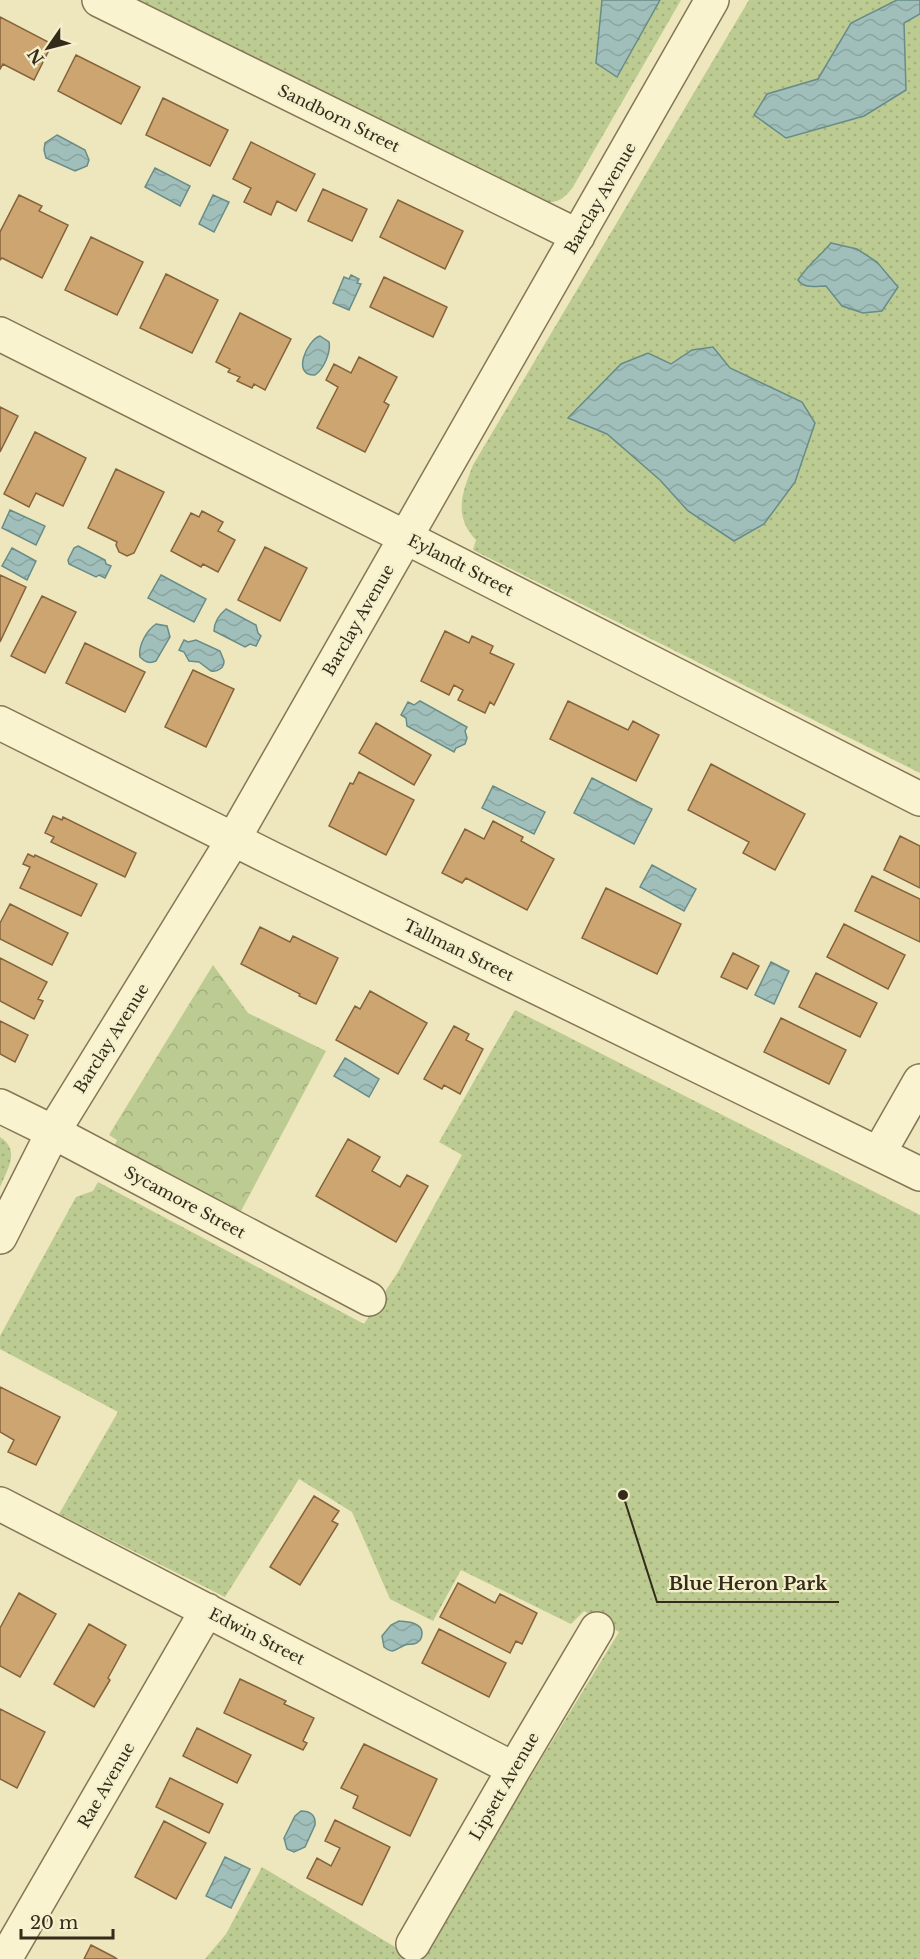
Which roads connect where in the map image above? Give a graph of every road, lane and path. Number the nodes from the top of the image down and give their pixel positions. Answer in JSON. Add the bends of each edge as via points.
{"nodes":[{"id":1,"x":99,"y":0,"type":"edge"},
{"id":2,"x":712,"y":0,"type":"edge"},
{"id":3,"x":578,"y":236,"type":"junction"},
{"id":4,"x":0,"y":334,"type":"edge"},
{"id":5,"x":405,"y":537,"type":"junction"},
{"id":6,"x":0,"y":723,"type":"edge"},
{"id":7,"x":920,"y":799,"type":"edge"},
{"id":8,"x":233,"y":840,"type":"junction"},
{"id":9,"x":920,"y":1081,"type":"edge"},
{"id":10,"x":0,"y":1106,"type":"edge"},
{"id":11,"x":53,"y":1132,"type":"junction"},
{"id":12,"x":879,"y":1153,"type":"junction"},
{"id":13,"x":920,"y":1174,"type":"edge"},
{"id":14,"x":0,"y":1238,"type":"edge"},
{"id":15,"x":369,"y":1299,"type":"dead end"},
{"id":16,"x":0,"y":1504,"type":"edge"},
{"id":17,"x":207,"y":1610,"type":"junction"},
{"id":18,"x":597,"y":1629,"type":"dead end"},
{"id":19,"x":513,"y":1769,"type":"junction"},
{"id":20,"x":413,"y":1944,"type":"dead end"},
{"id":21,"x":5,"y":1959,"type":"edge"}],
"edges":[{"from":1,"to":3,"type":"street","name":"Sandborn Street"},
{"from":2,"to":3,"type":"street","name":"Barclay Avenue"},
{"from":3,"to":5,"type":"street","name":"Barclay Avenue"},
{"from":4,"to":5,"type":"street","name":"Eylandt Street"},
{"from":5,"to":7,"type":"street","name":"Eylandt Street"},
{"from":5,"to":8,"type":"street","name":"Barclay Avenue"},
{"from":6,"to":8,"type":"street","name":"Tallman Street"},
{"from":8,"to":11,"type":"street","name":"Barclay Avenue"},
{"from":8,"to":12,"type":"street","name":"Tallman Street"},
{"from":9,"to":12,"type":"street"},
{"from":10,"to":11,"type":"street","name":"Sycamore Street"},
{"from":11,"to":14,"type":"street","name":"Barclay Avenue"},
{"from":11,"to":15,"type":"street","name":"Sycamore Street"},
{"from":12,"to":13,"type":"street","name":"Tallman Street"},
{"from":16,"to":17,"type":"street","name":"Edwin Street"},
{"from":17,"to":19,"type":"street","name":"Edwin Street"},
{"from":17,"to":21,"type":"street","name":"Rae Avenue"},
{"from":18,"to":19,"type":"street","name":"Lipsett Avenue"},
{"from":19,"to":20,"type":"street","name":"Lipsett Avenue"}]}
